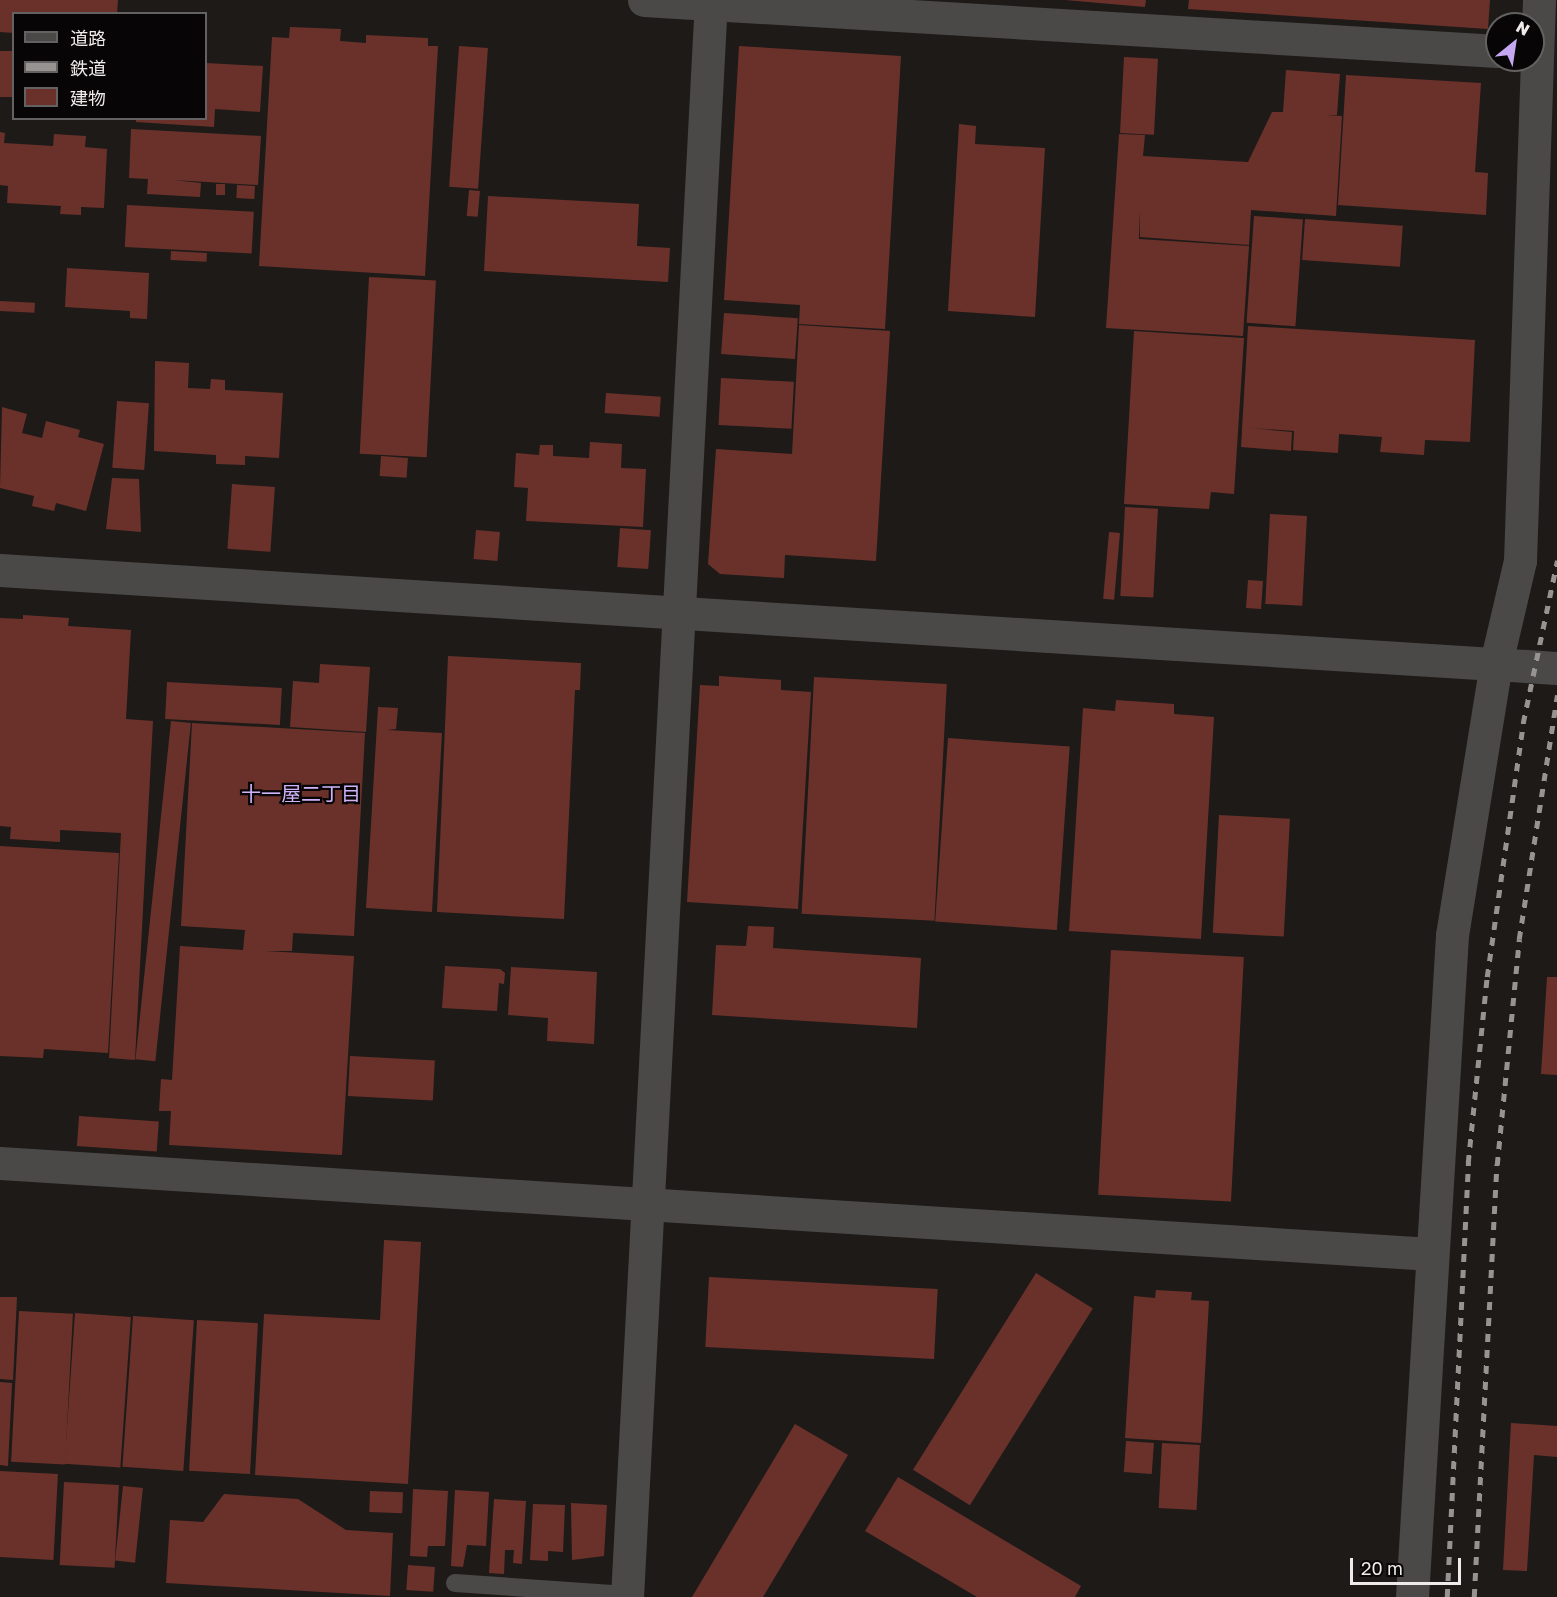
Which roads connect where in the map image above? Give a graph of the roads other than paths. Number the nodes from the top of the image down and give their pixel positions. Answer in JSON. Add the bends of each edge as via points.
{"nodes":[{"id":1,"x":644,"y":0,"type":"edge"},
{"id":2,"x":711,"y":2,"type":"edge"},
{"id":3,"x":1485,"y":50,"type":"edge"},
{"id":4,"x":1534,"y":72,"type":"edge"},
{"id":5,"x":0,"y":570,"type":"edge"},
{"id":6,"x":679,"y":613,"type":"junction"},
{"id":7,"x":1496,"y":663,"type":"junction"},
{"id":8,"x":1557,"y":668,"type":"edge"},
{"id":9,"x":0,"y":1163,"type":"edge"},
{"id":10,"x":648,"y":1204,"type":"junction"},
{"id":11,"x":1431,"y":1254,"type":"junction"},
{"id":12,"x":455,"y":1583,"type":"dead end"},
{"id":13,"x":627,"y":1596,"type":"edge"},
{"id":14,"x":1412,"y":1597,"type":"edge"}],
"edges":[{"from":1,"to":2,"type":"street"},
{"from":2,"to":3,"type":"street"},
{"from":2,"to":6,"type":"street"},
{"from":4,"to":7,"type":"street","via":[[1520,561]]},
{"from":5,"to":6,"type":"street"},
{"from":6,"to":7,"type":"street"},
{"from":6,"to":10,"type":"street"},
{"from":7,"to":8,"type":"street"},
{"from":7,"to":11,"type":"street","via":[[1452,935]]},
{"from":9,"to":10,"type":"street"},
{"from":10,"to":11,"type":"street"},
{"from":10,"to":13,"type":"street"},
{"from":11,"to":14,"type":"street"},
{"from":12,"to":13,"type":"lane"}]}
